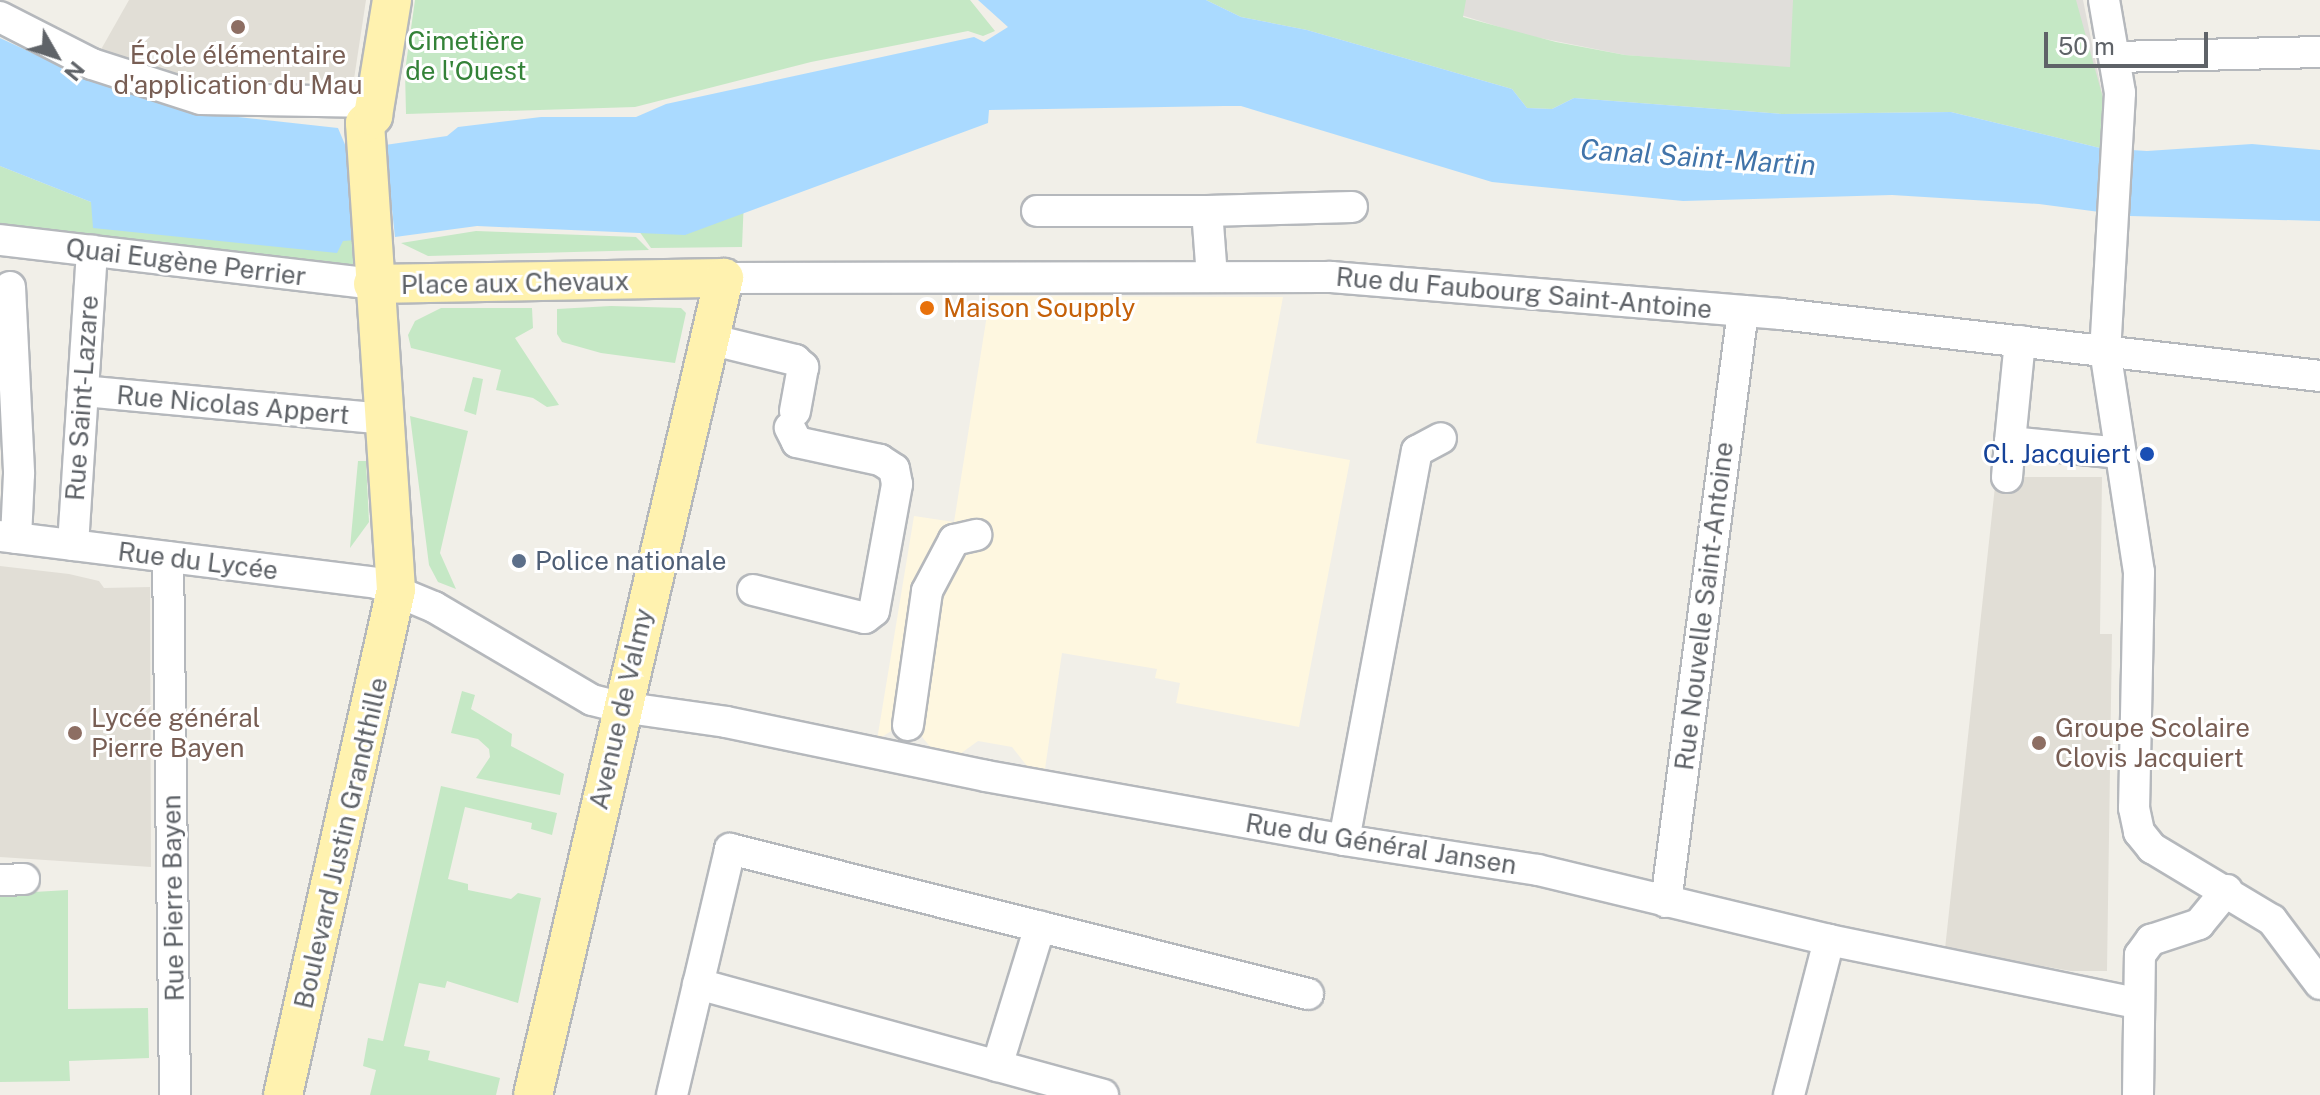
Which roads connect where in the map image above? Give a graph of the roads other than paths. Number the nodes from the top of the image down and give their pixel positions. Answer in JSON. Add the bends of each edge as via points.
{"nodes":[{"id":1,"x":392,"y":0,"type":"edge"},
{"id":2,"x":2104,"y":0,"type":"edge"},
{"id":3,"x":0,"y":17,"type":"edge"},
{"id":4,"x":2320,"y":52,"type":"edge"},
{"id":5,"x":2116,"y":57,"type":"junction"},
{"id":6,"x":370,"y":112,"type":"junction"},
{"id":7,"x":1352,"y":207,"type":"dead end"},
{"id":8,"x":1037,"y":211,"type":"dead end"},
{"id":9,"x":1207,"y":211,"type":"junction"},
{"id":10,"x":0,"y":240,"type":"edge"},
{"id":11,"x":92,"y":251,"type":"junction"},
{"id":12,"x":372,"y":272,"type":"junction"},
{"id":13,"x":1212,"y":277,"type":"junction"},
{"id":14,"x":724,"y":278,"type":"junction"},
{"id":15,"x":10,"y":287,"type":"dead end"},
{"id":16,"x":1743,"y":311,"type":"junction"},
{"id":17,"x":709,"y":339,"type":"junction"},
{"id":18,"x":2020,"y":341,"type":"junction"},
{"id":19,"x":2105,"y":350,"type":"junction"},
{"id":20,"x":2320,"y":376,"type":"edge"},
{"id":21,"x":83,"y":391,"type":"junction"},
{"id":22,"x":383,"y":419,"type":"junction"},
{"id":23,"x":1441,"y":438,"type":"dead end"},
{"id":24,"x":2010,"y":442,"type":"junction"},
{"id":25,"x":2120,"y":453,"type":"junction"},
{"id":26,"x":2007,"y":477,"type":"dead end"},
{"id":27,"x":976,"y":535,"type":"dead end"},
{"id":28,"x":8,"y":537,"type":"edge"},
{"id":29,"x":73,"y":545,"type":"junction"},
{"id":30,"x":168,"y":557,"type":"junction"},
{"id":31,"x":396,"y":590,"type":"junction"},
{"id":32,"x":753,"y":590,"type":"dead end"},
{"id":33,"x":621,"y":707,"type":"junction"},
{"id":34,"x":908,"y":725,"type":"dead end"},
{"id":35,"x":1344,"y":840,"type":"junction"},
{"id":36,"x":2227,"y":890,"type":"junction"},
{"id":37,"x":1666,"y":902,"type":"junction"},
{"id":38,"x":1040,"y":926,"type":"junction"},
{"id":39,"x":1829,"y":940,"type":"junction"},
{"id":40,"x":2318,"y":977,"type":"edge"},
{"id":41,"x":698,"y":984,"type":"junction"},
{"id":42,"x":1308,"y":994,"type":"dead end"},
{"id":43,"x":2137,"y":1003,"type":"junction"},
{"id":44,"x":997,"y":1066,"type":"junction"},
{"id":45,"x":175,"y":1095,"type":"edge"},
{"id":46,"x":283,"y":1095,"type":"edge"},
{"id":47,"x":533,"y":1095,"type":"edge"},
{"id":48,"x":672,"y":1095,"type":"edge"},
{"id":49,"x":1103,"y":1095,"type":"edge"},
{"id":50,"x":1789,"y":1095,"type":"edge"},
{"id":51,"x":2138,"y":1095,"type":"edge"}],
"edges":[{"from":1,"to":6,"type":"main road"},
{"from":2,"to":5,"type":"street"},
{"from":3,"to":6,"type":"street","via":[[92,64],[201,99]]},
{"from":4,"to":5,"type":"street"},
{"from":5,"to":19,"type":"street","via":[[2117,137]]},
{"from":6,"to":12,"type":"main road"},
{"from":7,"to":9,"type":"street"},
{"from":8,"to":9,"type":"street"},
{"from":9,"to":13,"type":"street"},
{"from":10,"to":11,"type":"street","name":"Quai Eugène Perrier"},
{"from":11,"to":12,"type":"street","name":"Quai Eugène Perrier"},
{"from":11,"to":21,"type":"street","name":"Rue Saint-Lazare"},
{"from":12,"to":14,"type":"main road","name":"Place aux Chevaux"},
{"from":12,"to":22,"type":"main road","name":"Place aux Chevaux"},
{"from":13,"to":14,"type":"street","name":"Rue du Faubourg Saint-Antoine"},
{"from":13,"to":16,"type":"street","name":"Rue du Faubourg Saint-Antoine","via":[[1331,277]]},
{"from":14,"to":17,"type":"main road","name":"Avenue de Valmy"},
{"from":15,"to":28,"type":"street","via":[[19,474]]},
{"from":16,"to":18,"type":"street","name":"Rue du Faubourg Saint-Antoine"},
{"from":16,"to":37,"type":"street","name":"Rue Nouvelle Saint-Antoine"},
{"from":17,"to":32,"type":"street","via":[[795,360],[803,367],[792,420],[797,442],[880,460],[894,469],[897,484],[874,611],[865,618]]},
{"from":17,"to":33,"type":"main road","name":"Avenue de Valmy"},
{"from":18,"to":19,"type":"street","name":"Rue du Faubourg Saint-Antoine"},
{"from":18,"to":24,"type":"street"},
{"from":19,"to":20,"type":"street","name":"Rue du Faubourg Saint-Antoine"},
{"from":19,"to":25,"type":"street"},
{"from":21,"to":22,"type":"street","name":"Rue Nicolas Appert"},
{"from":21,"to":29,"type":"street","name":"Rue Saint-Lazare"},
{"from":22,"to":31,"type":"main road","name":"Place aux Chevaux"},
{"from":23,"to":35,"type":"street","via":[[1417,451]]},
{"from":24,"to":25,"type":"street"},
{"from":24,"to":26,"type":"street"},
{"from":25,"to":36,"type":"street","via":[[2139,572],[2134,808],[2139,832],[2152,848]]},
{"from":27,"to":34,"type":"street","via":[[954,540],[927,591]]},
{"from":28,"to":29,"type":"street","name":"Rue du Lycée"},
{"from":29,"to":30,"type":"street","name":"Rue du Lycée"},
{"from":30,"to":31,"type":"street","name":"Rue du Lycée"},
{"from":30,"to":45,"type":"street","name":"Rue Pierre Bayen"},
{"from":31,"to":33,"type":"street","name":"Rue du Lycée","via":[[592,700]]},
{"from":31,"to":46,"type":"main road","name":"Boulevard Justin Grandthille"},
{"from":33,"to":35,"type":"street","name":"Rue du Général Jansen","via":[[726,722],[986,776]]},
{"from":33,"to":47,"type":"main road","name":"Avenue de Valmy"},
{"from":35,"to":37,"type":"street","name":"Rue du Général Jansen","via":[[1538,870]]},
{"from":36,"to":40,"type":"street","via":[[2272,920]]},
{"from":36,"to":43,"type":"street","via":[[2199,924],[2151,940],[2140,955]]},
{"from":37,"to":39,"type":"street","name":"Rue du Général Jansen"},
{"from":38,"to":41,"type":"street","via":[[730,849]]},
{"from":38,"to":42,"type":"street"},
{"from":38,"to":44,"type":"street"},
{"from":39,"to":43,"type":"street","name":"Rue du Général Jansen"},
{"from":39,"to":50,"type":"street"},
{"from":41,"to":44,"type":"street"},
{"from":41,"to":48,"type":"street"},
{"from":43,"to":51,"type":"street"},
{"from":44,"to":49,"type":"street"}]}
